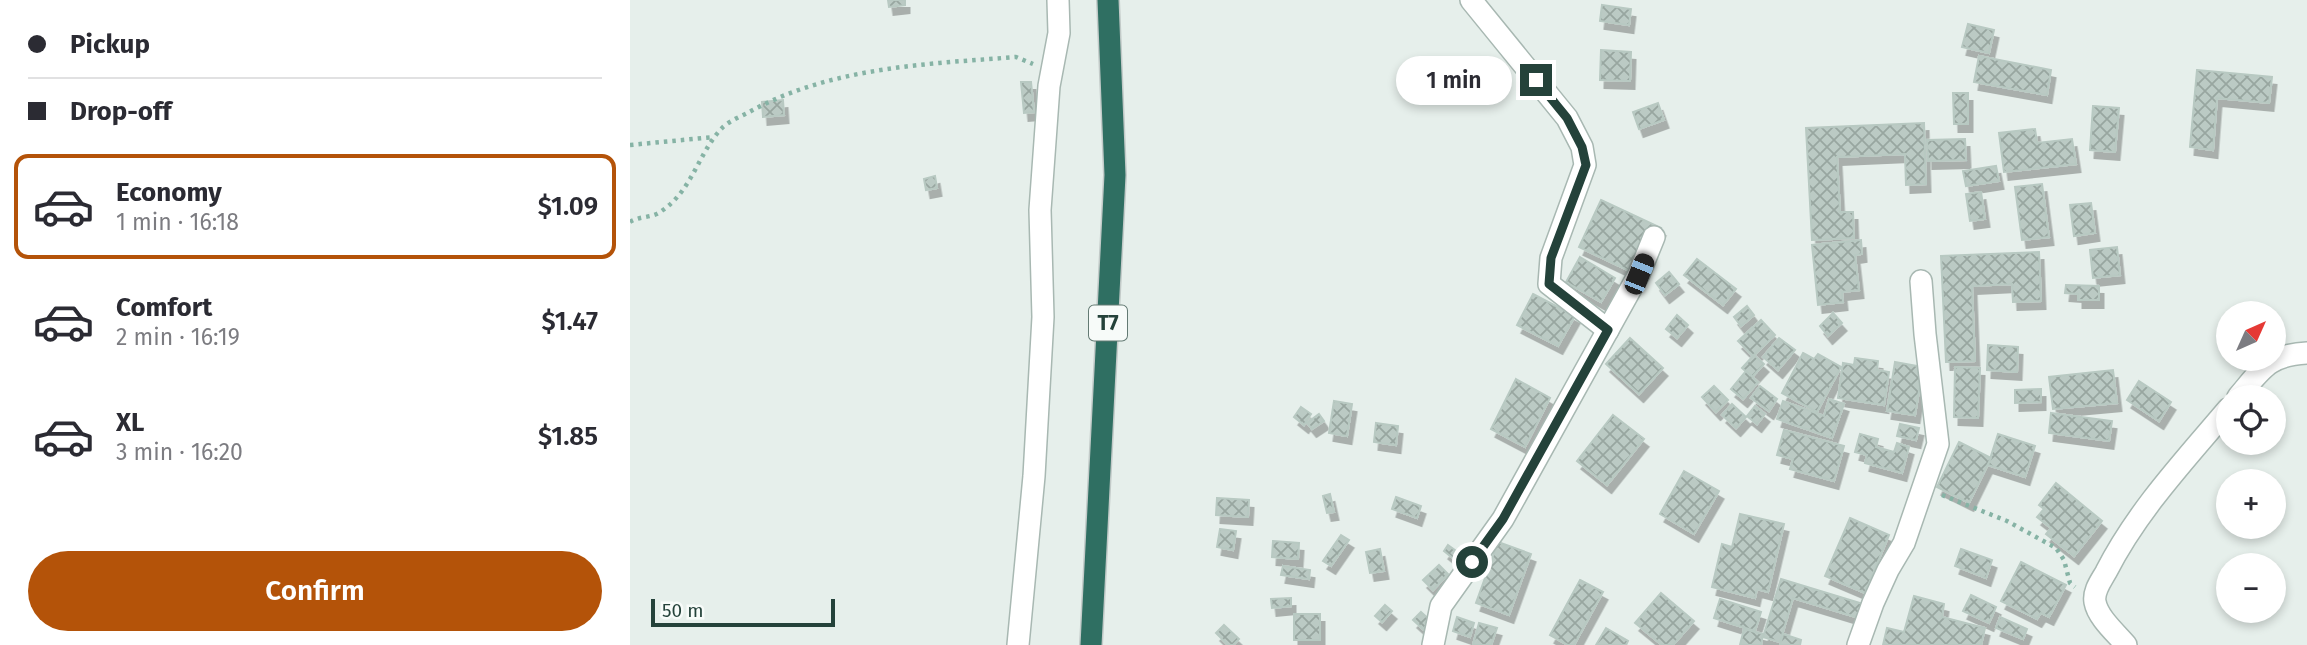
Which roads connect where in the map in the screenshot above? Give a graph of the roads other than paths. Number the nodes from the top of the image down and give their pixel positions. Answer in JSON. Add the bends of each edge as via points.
{"nodes":[{"id":1,"x":1058,"y":0,"type":"edge"},
{"id":2,"x":1108,"y":0,"type":"edge"},
{"id":3,"x":1471,"y":0,"type":"edge"},
{"id":4,"x":1654,"y":237,"type":"dead end"},
{"id":5,"x":1921,"y":281,"type":"dead end"},
{"id":6,"x":1608,"y":330,"type":"junction"},
{"id":7,"x":2307,"y":353,"type":"edge"},
{"id":8,"x":2248,"y":385,"type":"edge"},
{"id":9,"x":2216,"y":423,"type":"edge"},
{"id":10,"x":1018,"y":645,"type":"edge"},
{"id":11,"x":1091,"y":645,"type":"edge"},
{"id":12,"x":1433,"y":645,"type":"edge"},
{"id":13,"x":1858,"y":645,"type":"edge"},
{"id":14,"x":2126,"y":645,"type":"edge"}],
"edges":[{"from":1,"to":10,"type":"street","via":[[1059,33],[1049,86],[1040,210],[1043,330],[1034,476]]},
{"from":2,"to":11,"type":"highway","number":"T7","via":[[1115,175]]},
{"from":3,"to":6,"type":"street","via":[[1567,118],[1582,147],[1586,165],[1551,258],[1549,284]]},
{"from":4,"to":6,"type":"street"},
{"from":5,"to":13,"type":"street","via":[[1938,444],[1904,543],[1872,603]]},
{"from":6,"to":12,"type":"street","via":[[1503,519],[1441,606]]},
{"from":7,"to":8,"type":"street","via":[[2285,354],[2263,367]]},
{"from":9,"to":14,"type":"street","via":[[2140,514],[2095,593],[2095,603]]}]}
